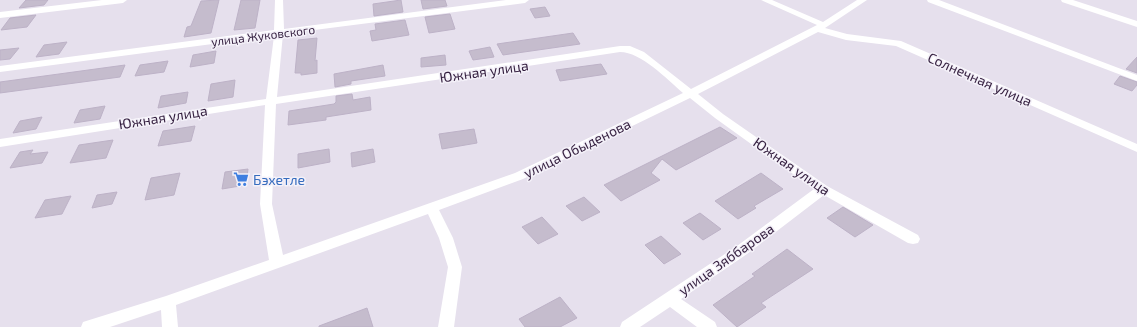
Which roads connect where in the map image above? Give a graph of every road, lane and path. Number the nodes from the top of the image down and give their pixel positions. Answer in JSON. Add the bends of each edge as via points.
{"nodes":[{"id":1,"x":123,"y":0,"type":"edge"},
{"id":2,"x":279,"y":0,"type":"edge"},
{"id":3,"x":525,"y":0,"type":"edge"},
{"id":4,"x":765,"y":0,"type":"edge"},
{"id":5,"x":863,"y":0,"type":"edge"},
{"id":6,"x":931,"y":0,"type":"edge"},
{"id":7,"x":1065,"y":0,"type":"edge"},
{"id":8,"x":0,"y":15,"type":"edge"},
{"id":9,"x":1137,"y":24,"type":"edge"},
{"id":10,"x":821,"y":27,"type":"junction"},
{"id":11,"x":279,"y":33,"type":"junction"},
{"id":12,"x":0,"y":69,"type":"edge"},
{"id":13,"x":1137,"y":78,"type":"edge"},
{"id":14,"x":690,"y":93,"type":"junction"},
{"id":15,"x":271,"y":101,"type":"junction"},
{"id":16,"x":0,"y":143,"type":"edge"},
{"id":17,"x":1137,"y":148,"type":"edge"},
{"id":18,"x":823,"y":188,"type":"junction"},
{"id":19,"x":431,"y":208,"type":"junction"},
{"id":20,"x":913,"y":239,"type":"dead end"},
{"id":21,"x":277,"y":263,"type":"junction"},
{"id":22,"x":670,"y":298,"type":"junction"},
{"id":23,"x":168,"y":302,"type":"junction"},
{"id":24,"x":89,"y":327,"type":"edge"},
{"id":25,"x":170,"y":327,"type":"edge"},
{"id":26,"x":446,"y":327,"type":"edge"},
{"id":27,"x":628,"y":327,"type":"edge"},
{"id":28,"x":709,"y":327,"type":"edge"}],
"edges":[{"from":1,"to":8,"type":"street"},
{"from":2,"to":11,"type":"street"},
{"from":3,"to":11,"type":"street","name":"улица Жуковского"},
{"from":4,"to":10,"type":"street","name":"Солнечная улица"},
{"from":5,"to":10,"type":"street","name":"улица Обыденова"},
{"from":6,"to":13,"type":"street"},
{"from":7,"to":9,"type":"street"},
{"from":10,"to":14,"type":"street","name":"улица Обыденова"},
{"from":10,"to":17,"type":"street","name":"Солнечная улица","via":[[846,37],[898,44]]},
{"from":11,"to":12,"type":"street","name":"улица Жуковского"},
{"from":11,"to":15,"type":"street"},
{"from":14,"to":15,"type":"street","name":"Южная улица","via":[[641,54],[620,50]]},
{"from":14,"to":18,"type":"street","name":"Южная улица"},
{"from":14,"to":19,"type":"street","name":"улица Обыденова","via":[[519,176]]},
{"from":15,"to":16,"type":"street","name":"Южная улица"},
{"from":15,"to":21,"type":"street","via":[[266,204]]},
{"from":18,"to":20,"type":"street","name":"Южная улица"},
{"from":18,"to":22,"type":"street","name":"улица Зяббарова","via":[[742,250]]},
{"from":19,"to":21,"type":"street","name":"улица Обыденова"},
{"from":19,"to":26,"type":"street","via":[[446,238],[455,267]]},
{"from":21,"to":23,"type":"street","name":"улица Обыденова"},
{"from":22,"to":27,"type":"street","name":"улица Зяббарова"},
{"from":22,"to":28,"type":"street"},
{"from":23,"to":24,"type":"street","name":"улица Обыденова"},
{"from":23,"to":25,"type":"street"}]}
